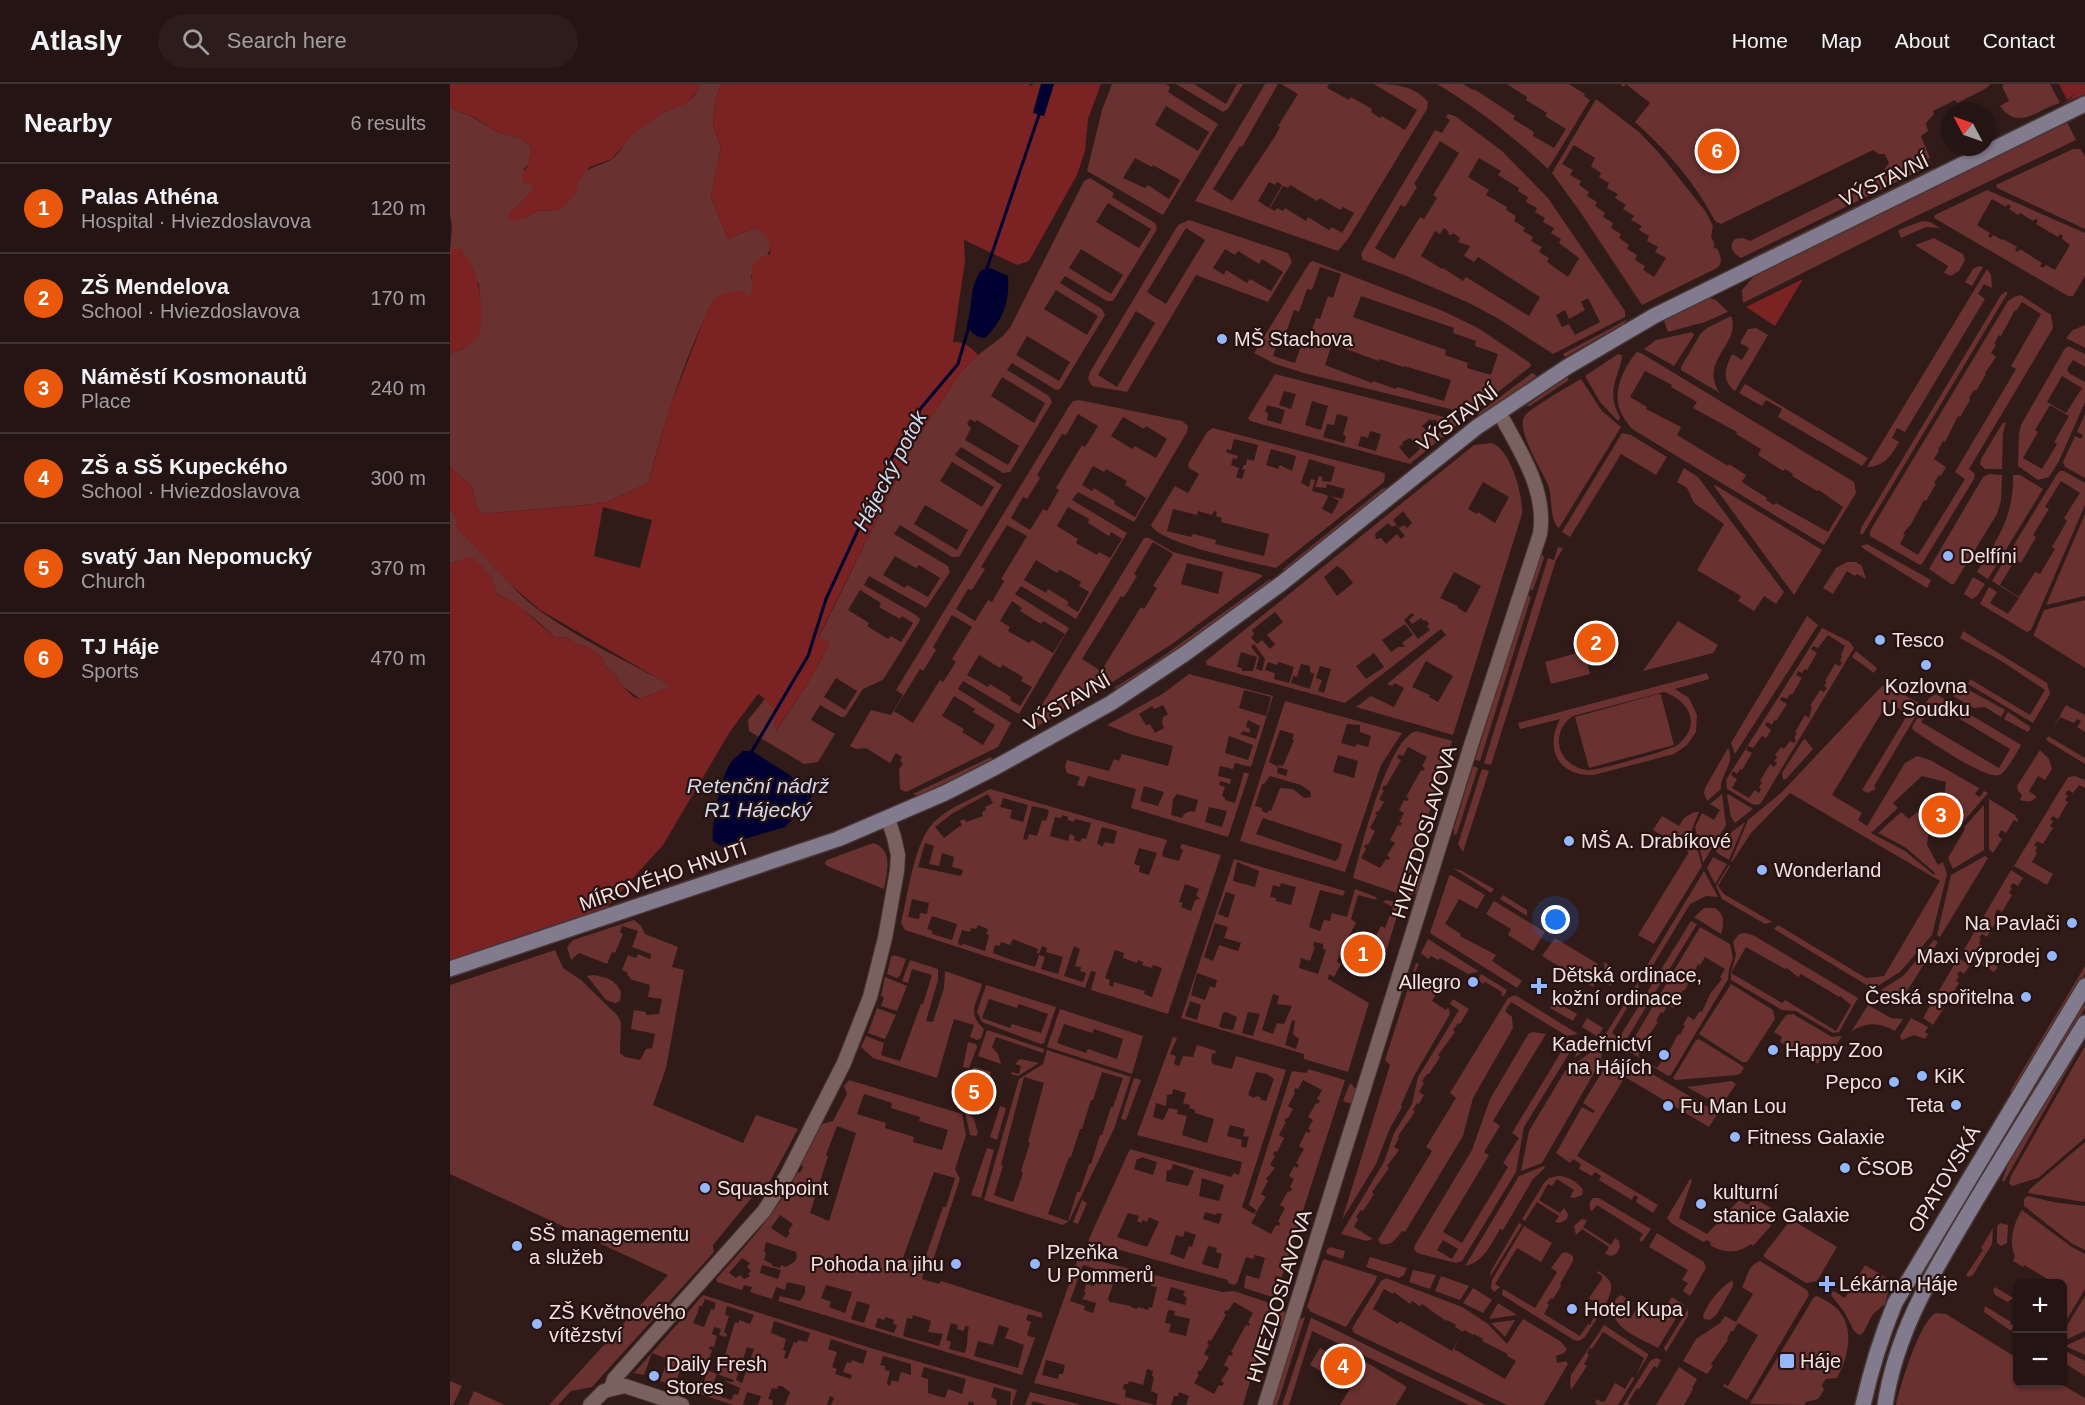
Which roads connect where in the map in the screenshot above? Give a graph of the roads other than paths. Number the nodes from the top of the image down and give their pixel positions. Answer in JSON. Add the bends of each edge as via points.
{"nodes":[{"id":1,"x":2085,"y":104,"type":"edge"},
{"id":2,"x":1499,"y":412,"type":"junction"},
{"id":3,"x":888,"y":819,"type":"junction"},
{"id":4,"x":450,"y":969,"type":"edge"},
{"id":5,"x":2085,"y":986,"type":"edge"},
{"id":6,"x":2085,"y":1023,"type":"edge"},
{"id":7,"x":611,"y":1388,"type":"junction"},
{"id":8,"x":590,"y":1405,"type":"edge"},
{"id":9,"x":682,"y":1405,"type":"edge"},
{"id":10,"x":1265,"y":1405,"type":"edge"},
{"id":11,"x":1863,"y":1405,"type":"edge"},
{"id":12,"x":1885,"y":1405,"type":"edge"}],
"edges":[{"from":1,"to":2,"type":"main road","name":"VÝSTAVNÍ","via":[[1654,316]]},
{"from":2,"to":3,"type":"main road","name":"VÝSTAVNÍ","via":[[1270,592],[1111,703],[945,793]]},
{"from":2,"to":10,"type":"street","name":"HVIEZDOSLAVOVA","via":[[1539,495],[1540,534]]},
{"from":3,"to":4,"type":"main road","name":"MÍROVÉHO HNUTÍ"},
{"from":3,"to":7,"type":"street","via":[[898,855],[897,871],[870,997],[844,1064],[764,1211],[614,1379]]},
{"from":5,"to":11,"type":"main road","name":"OPATOVSKÁ","via":[[1895,1303],[1881,1336]]},
{"from":6,"to":12,"type":"main road","name":"OPATOVSKÁ","via":[[1912,1312],[1895,1359]]},
{"from":7,"to":8,"type":"street"},
{"from":7,"to":9,"type":"street","via":[[625,1386]]}]}
